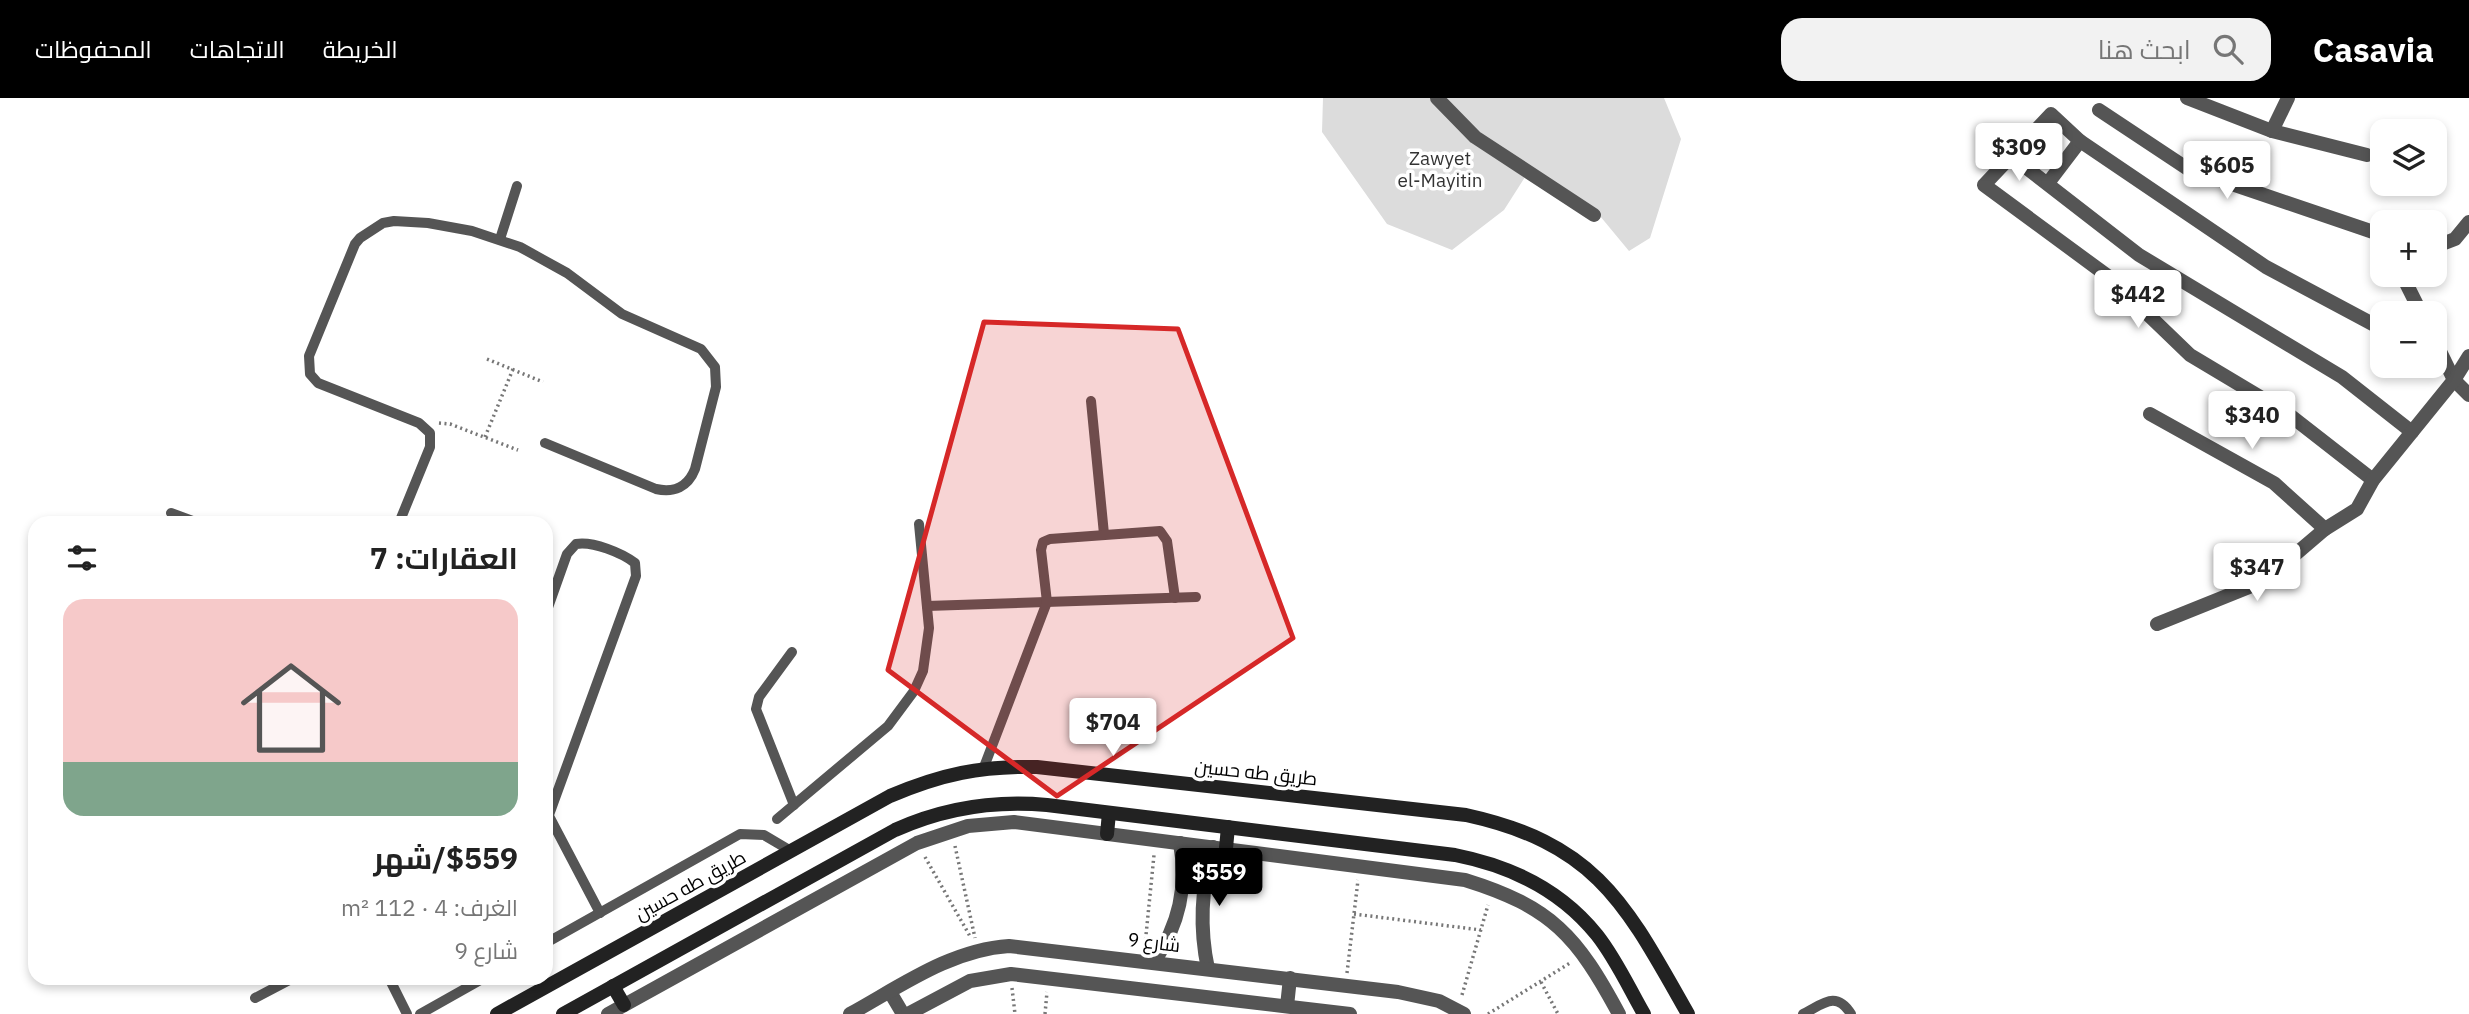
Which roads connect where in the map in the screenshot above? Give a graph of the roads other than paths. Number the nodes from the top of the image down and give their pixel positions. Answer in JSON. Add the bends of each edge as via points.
{"nodes":[{"id":1,"x":1437,"y":98,"type":"edge"},
{"id":2,"x":2187,"y":98,"type":"edge"},
{"id":3,"x":2288,"y":98,"type":"edge"},
{"id":4,"x":2099,"y":110,"type":"dead end"},
{"id":5,"x":2272,"y":131,"type":"junction"},
{"id":6,"x":2080,"y":141,"type":"junction"},
{"id":7,"x":2010,"y":155,"type":"junction"},
{"id":8,"x":2367,"y":155,"type":"dead end"},
{"id":9,"x":2048,"y":183,"type":"junction"},
{"id":10,"x":517,"y":186,"type":"dead end"},
{"id":11,"x":1594,"y":215,"type":"dead end"},
{"id":12,"x":2469,"y":222,"type":"edge"},
{"id":13,"x":2370,"y":231,"type":"edge"},
{"id":14,"x":500,"y":239,"type":"junction"},
{"id":15,"x":2455,"y":239,"type":"junction"},
{"id":16,"x":2447,"y":242,"type":"edge"},
{"id":17,"x":2469,"y":246,"type":"edge"},
{"id":18,"x":2370,"y":323,"type":"edge"},
{"id":19,"x":2469,"y":356,"type":"edge"},
{"id":20,"x":2447,"y":366,"type":"edge"},
{"id":21,"x":2454,"y":380,"type":"junction"},
{"id":22,"x":2469,"y":395,"type":"edge"},
{"id":23,"x":1091,"y":401,"type":"dead end"},
{"id":24,"x":2150,"y":414,"type":"dead end"},
{"id":25,"x":2412,"y":432,"type":"junction"},
{"id":26,"x":545,"y":443,"type":"dead end"},
{"id":27,"x":2373,"y":480,"type":"junction"},
{"id":28,"x":171,"y":513,"type":"dead end"},
{"id":29,"x":179,"y":516,"type":"edge"},
{"id":30,"x":401,"y":516,"type":"edge"},
{"id":31,"x":919,"y":524,"type":"dead end"},
{"id":32,"x":2325,"y":529,"type":"junction"},
{"id":33,"x":1104,"y":534,"type":"junction"},
{"id":34,"x":553,"y":593,"type":"edge"},
{"id":35,"x":1196,"y":597,"type":"dead end"},
{"id":36,"x":1175,"y":598,"type":"junction"},
{"id":37,"x":1047,"y":602,"type":"junction"},
{"id":38,"x":927,"y":606,"type":"junction"},
{"id":39,"x":2157,"y":624,"type":"dead end"},
{"id":40,"x":792,"y":652,"type":"dead end"},
{"id":41,"x":984,"y":767,"type":"junction"},
{"id":42,"x":553,"y":803,"type":"edge"},
{"id":43,"x":794,"y":805,"type":"junction"},
{"id":44,"x":1110,"y":813,"type":"junction"},
{"id":45,"x":778,"y":819,"type":"dead end"},
{"id":46,"x":1228,"y":827,"type":"junction"},
{"id":47,"x":553,"y":830,"type":"edge"},
{"id":48,"x":1107,"y":834,"type":"junction"},
{"id":49,"x":1180,"y":843,"type":"junction"},
{"id":50,"x":1219,"y":848,"type":"junction"},
{"id":51,"x":790,"y":851,"type":"junction"},
{"id":52,"x":600,"y":913,"type":"junction"},
{"id":53,"x":553,"y":939,"type":"edge"},
{"id":54,"x":1149,"y":961,"type":"junction"},
{"id":55,"x":1208,"y":968,"type":"junction"},
{"id":56,"x":1290,"y":978,"type":"junction"},
{"id":57,"x":553,"y":983,"type":"edge"},
{"id":58,"x":280,"y":985,"type":"edge"},
{"id":59,"x":392,"y":985,"type":"edge"},
{"id":60,"x":472,"y":985,"type":"edge"},
{"id":61,"x":549,"y":985,"type":"edge"},
{"id":62,"x":613,"y":986,"type":"junction"},
{"id":63,"x":890,"y":992,"type":"junction"},
{"id":64,"x":255,"y":998,"type":"dead end"},
{"id":65,"x":1287,"y":1006,"type":"junction"},
{"id":66,"x":622,"y":1010,"type":"edge"},
{"id":67,"x":1461,"y":1012,"type":"edge"},
{"id":68,"x":407,"y":1014,"type":"edge"},
{"id":69,"x":420,"y":1014,"type":"edge"},
{"id":70,"x":497,"y":1014,"type":"edge"},
{"id":71,"x":563,"y":1014,"type":"edge"},
{"id":72,"x":608,"y":1014,"type":"edge"},
{"id":73,"x":850,"y":1014,"type":"edge"},
{"id":74,"x":905,"y":1014,"type":"edge"},
{"id":75,"x":1350,"y":1014,"type":"edge"},
{"id":76,"x":1619,"y":1014,"type":"edge"},
{"id":77,"x":1644,"y":1014,"type":"edge"},
{"id":78,"x":1688,"y":1014,"type":"edge"},
{"id":79,"x":1803,"y":1014,"type":"edge"},
{"id":80,"x":1851,"y":1014,"type":"edge"}],
"edges":[{"from":1,"to":11,"type":"street","via":[[1475,137]]},
{"from":2,"to":5,"type":"street"},
{"from":3,"to":5,"type":"street"},
{"from":4,"to":13,"type":"street","via":[[2188,169]]},
{"from":5,"to":8,"type":"street"},
{"from":6,"to":7,"type":"street","via":[[2051,114]]},
{"from":6,"to":9,"type":"street"},
{"from":6,"to":18,"type":"street","via":[[2266,267]]},
{"from":7,"to":9,"type":"street"},
{"from":7,"to":27,"type":"street","via":[[1984,185],[2109,277],[2190,355],[2287,413]]},
{"from":9,"to":25,"type":"street","via":[[2139,255],[2342,377]]},
{"from":10,"to":14,"type":"lane"},
{"from":12,"to":15,"type":"street"},
{"from":14,"to":26,"type":"lane","via":[[555,266],[634,321],[701,349],[717,374],[695,469],[680,488],[656,489]]},
{"from":14,"to":30,"type":"lane","via":[[451,226],[394,221],[373,228],[355,244],[309,356],[310,374],[318,383],[424,426],[430,433],[431,442]]},
{"from":15,"to":16,"type":"street"},
{"from":15,"to":17,"type":"street"},
{"from":19,"to":21,"type":"street"},
{"from":20,"to":21,"type":"street"},
{"from":21,"to":22,"type":"street"},
{"from":21,"to":25,"type":"street"},
{"from":23,"to":33,"type":"lane"},
{"from":24,"to":32,"type":"street","via":[[2274,483]]},
{"from":25,"to":27,"type":"street"},
{"from":27,"to":32,"type":"street","via":[[2357,509]]},
{"from":28,"to":29,"type":"lane"},
{"from":31,"to":38,"type":"lane"},
{"from":32,"to":39,"type":"street","via":[[2264,582]]},
{"from":33,"to":36,"type":"lane","via":[[1164,533]]},
{"from":33,"to":37,"type":"lane","via":[[1043,542]]},
{"from":34,"to":42,"type":"lane","via":[[567,554],[576,544],[589,544],[635,563],[636,576]]},
{"from":35,"to":36,"type":"lane"},
{"from":36,"to":37,"type":"lane"},
{"from":37,"to":38,"type":"lane"},
{"from":37,"to":41,"type":"lane"},
{"from":38,"to":43,"type":"lane","via":[[923,671],[902,709]]},
{"from":40,"to":43,"type":"lane","via":[[759,697],[756,709]]},
{"from":41,"to":51,"type":"main road","name":"طريق طه حسين","via":[[890,796]]},
{"from":41,"to":78,"type":"main road","name":"طريق طه حسين","via":[[1037,767],[1466,815],[1503,823],[1537,836],[1599,878],[1644,937]]},
{"from":43,"to":45,"type":"lane"},
{"from":44,"to":46,"type":"main road"},
{"from":44,"to":48,"type":"main road"},
{"from":44,"to":62,"type":"main road","via":[[1008,803],[931,815],[895,830]]},
{"from":46,"to":50,"type":"main road"},
{"from":46,"to":77,"type":"main road","via":[[1455,855],[1515,873],[1552,893],[1584,920],[1610,953]]},
{"from":47,"to":52,"type":"lane"},
{"from":48,"to":49,"type":"street"},
{"from":48,"to":66,"type":"street","via":[[1014,822],[952,830],[917,843]]},
{"from":49,"to":50,"type":"street"},
{"from":49,"to":54,"type":"street","via":[[1184,878],[1180,905],[1172,931]]},
{"from":50,"to":55,"type":"street","via":[[1203,887],[1202,928]]},
{"from":50,"to":76,"type":"street","via":[[1444,875],[1492,888],[1559,927],[1584,954]]},
{"from":51,"to":52,"type":"lane","via":[[764,835],[740,834]]},
{"from":51,"to":57,"type":"main road","name":"طريق طه حسين"},
{"from":52,"to":53,"type":"lane"},
{"from":54,"to":55,"type":"street","name":"شارع 9"},
{"from":54,"to":63,"type":"street","name":"شارع 9","via":[[1026,946],[977,949]]},
{"from":55,"to":56,"type":"street","name":"شارع 9"},
{"from":56,"to":65,"type":"street"},
{"from":56,"to":67,"type":"street","name":"شارع 9","via":[[1419,995]]},
{"from":58,"to":64,"type":"lane"},
{"from":59,"to":68,"type":"lane"},
{"from":60,"to":69,"type":"lane"},
{"from":61,"to":70,"type":"main road","name":"طريق طه حسين"},
{"from":62,"to":66,"type":"main road"},
{"from":62,"to":71,"type":"main road"},
{"from":63,"to":73,"type":"street","name":"شارع 9"},
{"from":63,"to":74,"type":"street"},
{"from":65,"to":74,"type":"street","via":[[1011,974],[970,981]]},
{"from":65,"to":75,"type":"street"},
{"from":66,"to":72,"type":"street"},
{"from":79,"to":80,"type":"lane","via":[[1832,1000],[1844,1004]]}]}
